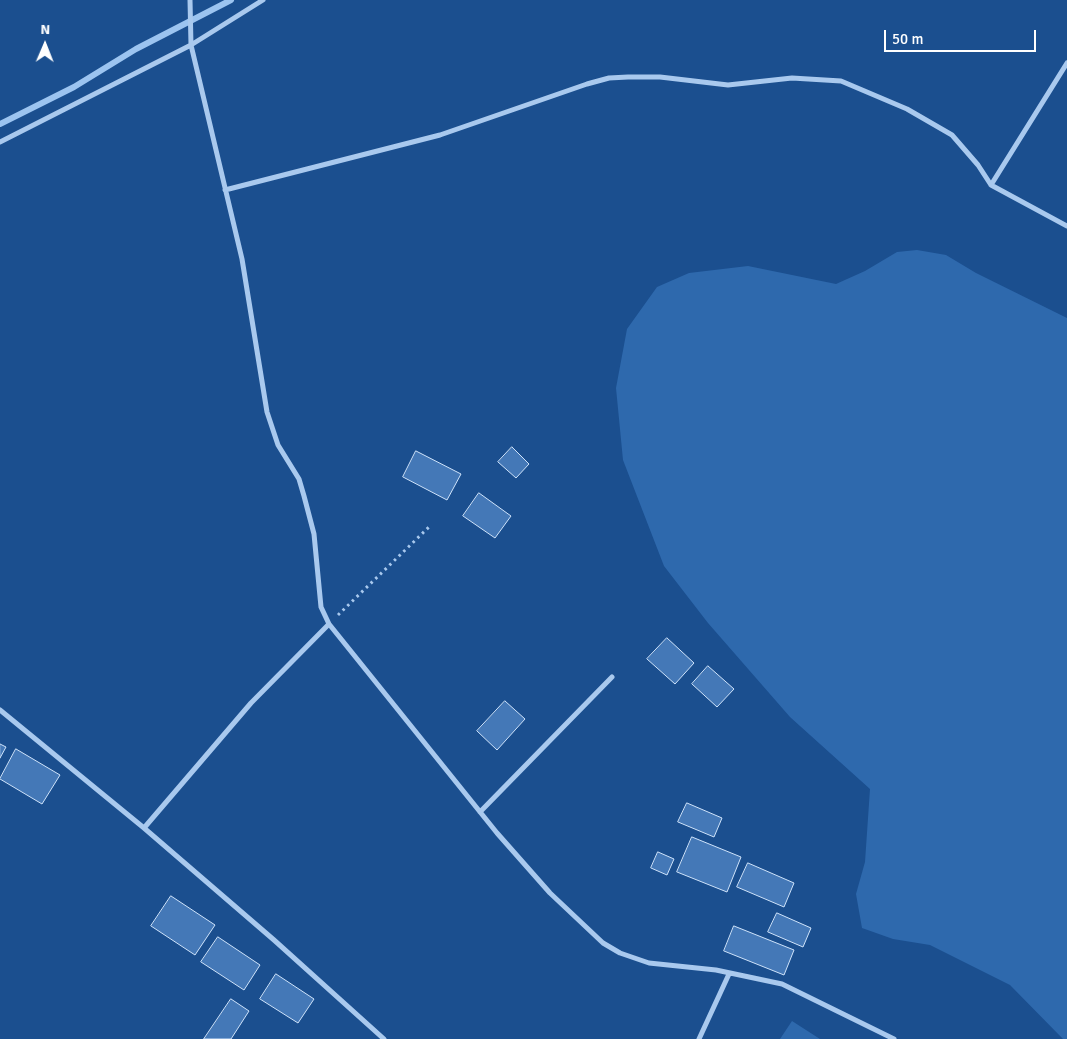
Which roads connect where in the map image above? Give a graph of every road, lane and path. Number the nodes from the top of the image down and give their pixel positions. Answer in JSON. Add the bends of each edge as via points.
{"nodes":[{"id":1,"x":190,"y":0,"type":"edge"},
{"id":2,"x":263,"y":0,"type":"edge"},
{"id":3,"x":191,"y":45,"type":"junction"},
{"id":4,"x":1067,"y":63,"type":"edge"},
{"id":5,"x":0,"y":142,"type":"edge"},
{"id":6,"x":991,"y":185,"type":"junction"},
{"id":7,"x":224,"y":190,"type":"junction"},
{"id":8,"x":1067,"y":226,"type":"edge"},
{"id":9,"x":429,"y":528,"type":"dead end"},
{"id":10,"x":329,"y":624,"type":"junction"},
{"id":11,"x":612,"y":677,"type":"dead end"},
{"id":12,"x":0,"y":710,"type":"edge"},
{"id":13,"x":480,"y":812,"type":"junction"},
{"id":14,"x":144,"y":828,"type":"junction"},
{"id":15,"x":729,"y":974,"type":"junction"},
{"id":16,"x":384,"y":1039,"type":"edge"},
{"id":17,"x":699,"y":1039,"type":"edge"},
{"id":18,"x":894,"y":1039,"type":"edge"}],
"edges":[{"from":1,"to":3,"type":"street"},
{"from":2,"to":3,"type":"street"},
{"from":3,"to":5,"type":"street"},
{"from":3,"to":7,"type":"street"},
{"from":4,"to":6,"type":"street"},
{"from":6,"to":7,"type":"street","via":[[952,135],[907,109],[841,80],[792,78],[728,85],[660,77],[628,77],[587,84],[440,135]]},
{"from":6,"to":8,"type":"street"},
{"from":7,"to":10,"type":"street","via":[[242,259],[267,412],[278,444],[299,479],[304,496],[314,534],[321,607]]},
{"from":9,"to":10,"type":"path"},
{"from":10,"to":13,"type":"street"},
{"from":10,"to":14,"type":"street","via":[[250,703]]},
{"from":11,"to":13,"type":"street"},
{"from":12,"to":14,"type":"street"},
{"from":13,"to":15,"type":"street","via":[[550,893],[603,943],[649,963]]},
{"from":14,"to":16,"type":"street"},
{"from":15,"to":17,"type":"street"},
{"from":15,"to":18,"type":"street","via":[[782,984]]}]}
